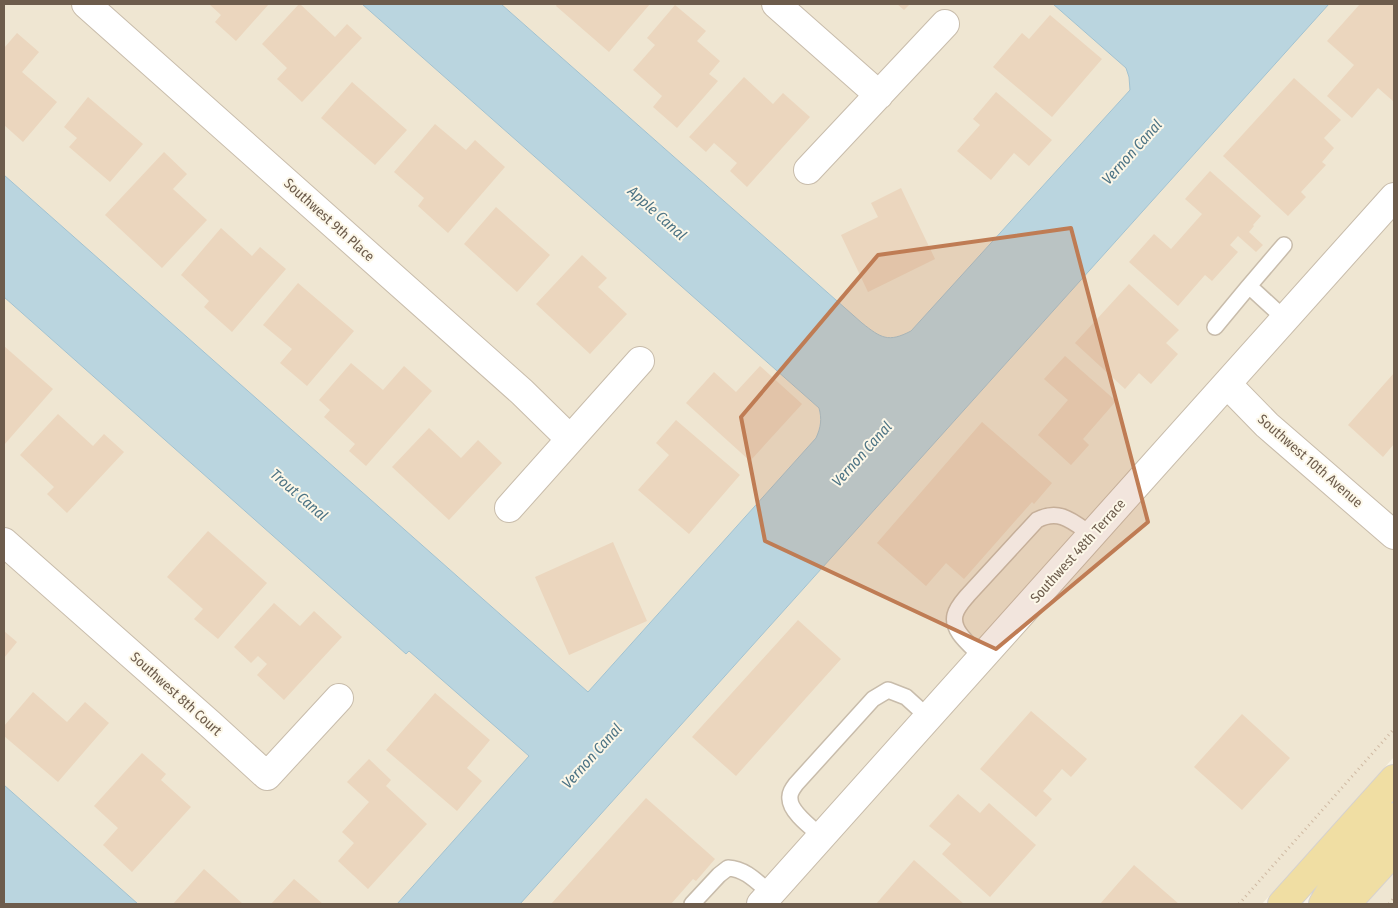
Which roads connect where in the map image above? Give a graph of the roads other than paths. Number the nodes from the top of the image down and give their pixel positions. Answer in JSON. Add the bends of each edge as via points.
{"nodes":[{"id":1,"x":86,"y":4,"type":"edge"},
{"id":2,"x":776,"y":4,"type":"edge"},
{"id":3,"x":945,"y":24,"type":"dead end"},
{"id":4,"x":878,"y":94,"type":"junction"},
{"id":5,"x":808,"y":170,"type":"dead end"},
{"id":6,"x":1394,"y":197,"type":"edge"},
{"id":7,"x":1284,"y":245,"type":"dead end"},
{"id":8,"x":1249,"y":286,"type":"junction"},
{"id":9,"x":1285,"y":319,"type":"junction"},
{"id":10,"x":1215,"y":327,"type":"dead end"},
{"id":11,"x":640,"y":361,"type":"dead end"},
{"id":12,"x":1227,"y":384,"type":"junction"},
{"id":13,"x":570,"y":439,"type":"junction"},
{"id":14,"x":509,"y":508,"type":"dead end"},
{"id":15,"x":1092,"y":535,"type":"junction"},
{"id":16,"x":1394,"y":535,"type":"edge"},
{"id":17,"x":4,"y":542,"type":"edge"},
{"id":18,"x":982,"y":657,"type":"junction"},
{"id":19,"x":339,"y":698,"type":"dead end"},
{"id":20,"x":928,"y":717,"type":"junction"},
{"id":21,"x":1394,"y":779,"type":"edge"},
{"id":22,"x":1394,"y":817,"type":"edge"},
{"id":23,"x":821,"y":836,"type":"junction"},
{"id":24,"x":1394,"y":851,"type":"edge"},
{"id":25,"x":765,"y":899,"type":"edge"},
{"id":26,"x":692,"y":904,"type":"edge"},
{"id":27,"x":1282,"y":904,"type":"edge"},
{"id":28,"x":1323,"y":904,"type":"edge"},
{"id":29,"x":1346,"y":904,"type":"edge"}],
"edges":[{"from":1,"to":13,"type":"street","name":"Southwest 9th Place","via":[[522,392]]},
{"from":2,"to":4,"type":"street"},
{"from":3,"to":4,"type":"street"},
{"from":4,"to":5,"type":"street"},
{"from":6,"to":9,"type":"street","name":"Southwest 48th Terrace"},
{"from":7,"to":8,"type":"lane"},
{"from":8,"to":9,"type":"lane"},
{"from":8,"to":10,"type":"lane"},
{"from":9,"to":12,"type":"street","name":"Southwest 48th Terrace"},
{"from":11,"to":13,"type":"street"},
{"from":12,"to":15,"type":"street","name":"Southwest 48th Terrace"},
{"from":12,"to":16,"type":"street","name":"Southwest 10th Avenue","via":[[1267,425]]},
{"from":13,"to":14,"type":"street"},
{"from":15,"to":18,"type":"street","name":"Southwest 48th Terrace"},
{"from":15,"to":18,"type":"lane","via":[[1068,518],[1046,515],[1037,520],[968,595],[959,606],[954,623]]},
{"from":17,"to":19,"type":"street","name":"Southwest 8th Court","via":[[267,776]]},
{"from":18,"to":20,"type":"street","name":"Southwest 48th Terrace"},
{"from":20,"to":23,"type":"street","name":"Southwest 48th Terrace"},
{"from":20,"to":23,"type":"lane","via":[[906,697],[888,690],[873,699],[834,741],[796,784],[790,799],[793,808]]},
{"from":21,"to":27,"type":"main road"},
{"from":22,"to":28,"type":"main road","via":[[1334,885]]},
{"from":23,"to":25,"type":"street","name":"Southwest 48th Terrace"},
{"from":24,"to":29,"type":"main road"},
{"from":25,"to":26,"type":"lane","via":[[749,875],[728,868]]}]}
